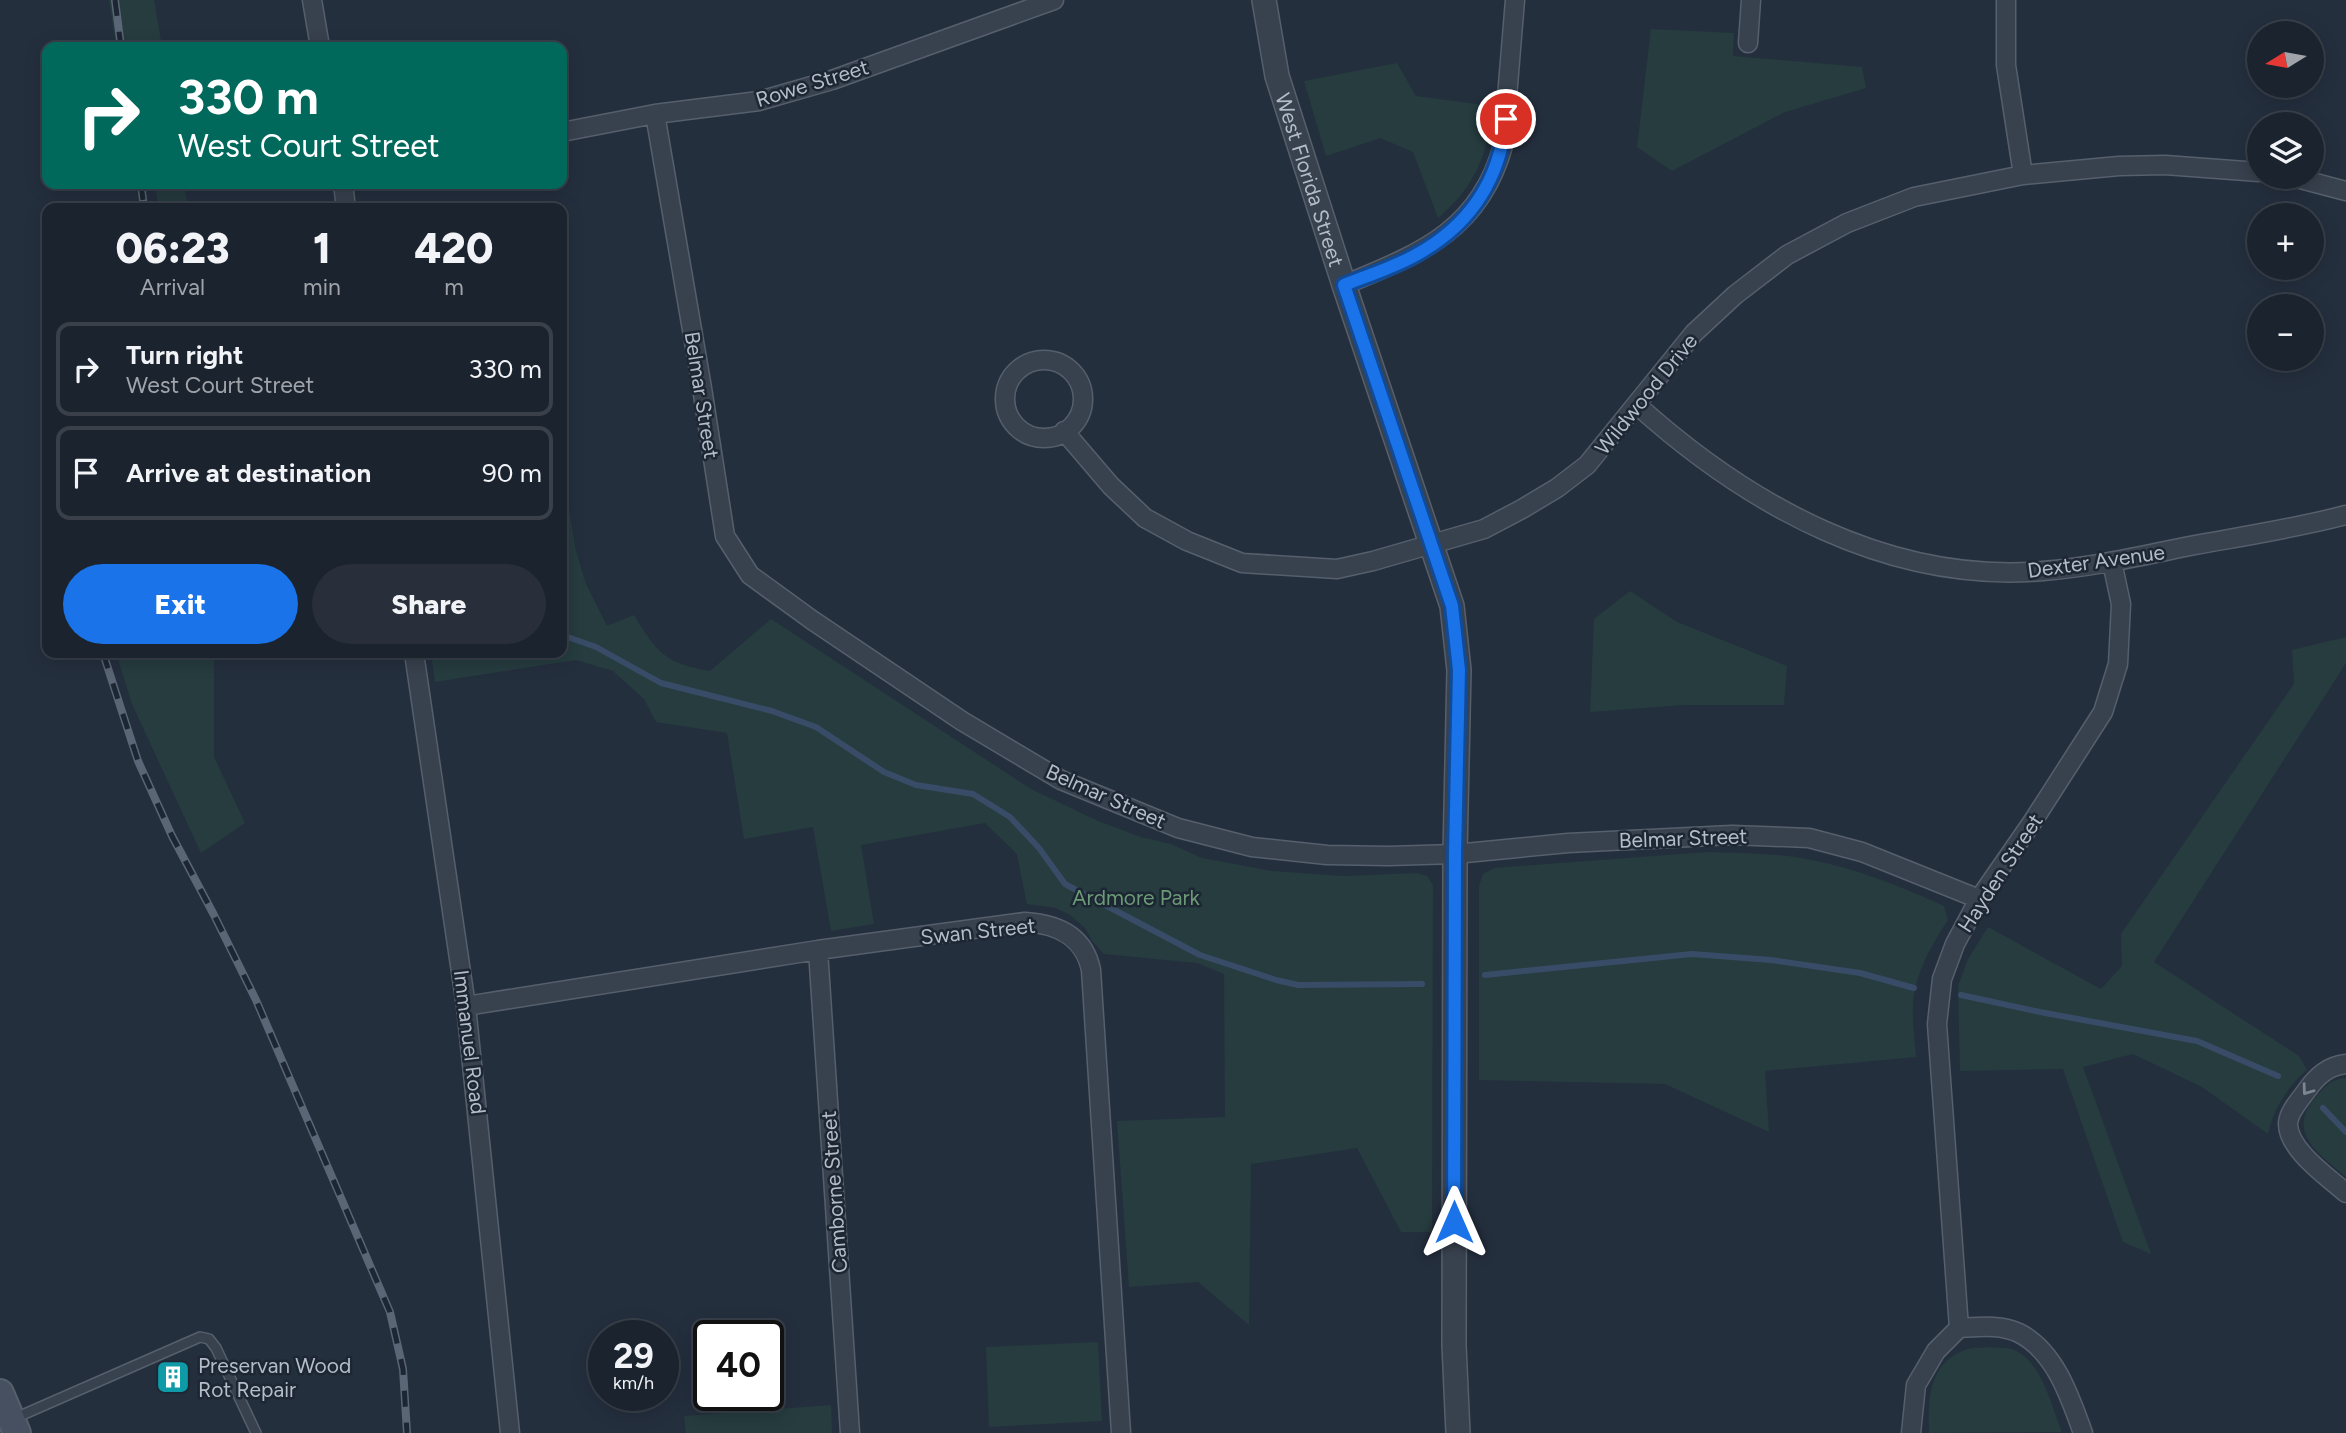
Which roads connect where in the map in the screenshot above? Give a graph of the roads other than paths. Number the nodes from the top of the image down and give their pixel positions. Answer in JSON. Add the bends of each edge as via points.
{"nodes":[{"id":1,"x":312,"y":0,"type":"edge"},
{"id":2,"x":1054,"y":0,"type":"edge"},
{"id":3,"x":1265,"y":0,"type":"edge"},
{"id":4,"x":1515,"y":0,"type":"edge"},
{"id":5,"x":1751,"y":0,"type":"edge"},
{"id":6,"x":2006,"y":0,"type":"edge"},
{"id":7,"x":319,"y":42,"type":"edge"},
{"id":8,"x":1748,"y":43,"type":"dead end"},
{"id":9,"x":655,"y":114,"type":"junction"},
{"id":10,"x":567,"y":130,"type":"edge"},
{"id":11,"x":2247,"y":171,"type":"edge"},
{"id":12,"x":2023,"y":175,"type":"junction"},
{"id":13,"x":2324,"y":185,"type":"edge"},
{"id":14,"x":2346,"y":191,"type":"edge"},
{"id":15,"x":1344,"y":285,"type":"junction"},
{"id":16,"x":1637,"y":405,"type":"junction"},
{"id":17,"x":1064,"y":431,"type":"junction"},
{"id":18,"x":2346,"y":515,"type":"edge"},
{"id":19,"x":1432,"y":544,"type":"junction"},
{"id":20,"x":2112,"y":562,"type":"junction"},
{"id":21,"x":415,"y":658,"type":"edge"},
{"id":22,"x":1455,"y":854,"type":"junction"},
{"id":23,"x":1979,"y":899,"type":"junction"},
{"id":24,"x":818,"y":950,"type":"junction"},
{"id":25,"x":466,"y":1006,"type":"junction"},
{"id":26,"x":2346,"y":1064,"type":"edge"},
{"id":27,"x":2346,"y":1193,"type":"edge"},
{"id":28,"x":1959,"y":1328,"type":"junction"},
{"id":29,"x":0,"y":1393,"type":"edge"},
{"id":30,"x":15,"y":1426,"type":"edge"},
{"id":31,"x":256,"y":1433,"type":"edge"},
{"id":32,"x":510,"y":1433,"type":"edge"},
{"id":33,"x":849,"y":1433,"type":"edge"},
{"id":34,"x":1121,"y":1433,"type":"edge"},
{"id":35,"x":1458,"y":1433,"type":"edge"},
{"id":36,"x":1911,"y":1433,"type":"edge"},
{"id":37,"x":2083,"y":1433,"type":"edge"}],
"edges":[{"from":1,"to":7,"type":"street"},
{"from":2,"to":9,"type":"street","name":"Rowe Street","via":[[832,80],[759,101]]},
{"from":3,"to":15,"type":"street","name":"West Florida Street","via":[[1278,76]]},
{"from":4,"to":15,"type":"street","via":[[1503,146],[1488,184],[1462,219],[1434,244]]},
{"from":5,"to":8,"type":"street"},
{"from":6,"to":12,"type":"street","via":[[2006,65]]},
{"from":9,"to":10,"type":"street","name":"Rowe Street"},
{"from":9,"to":22,"type":"street","name":"Belmar Street","via":[[724,536],[750,575],[961,720],[1061,780],[1178,828],[1252,847],[1327,855]]},
{"from":11,"to":12,"type":"street","name":"Wildwood Drive","via":[[2165,165]]},
{"from":12,"to":16,"type":"street","name":"Wildwood Drive","via":[[1914,197],[1847,223],[1787,255],[1694,333]]},
{"from":13,"to":14,"type":"street"},
{"from":15,"to":19,"type":"street","name":"West Florida Street"},
{"from":16,"to":19,"type":"street","name":"Wildwood Drive","via":[[1587,465],[1557,488],[1484,529]]},
{"from":16,"to":20,"type":"street","name":"Dexter Avenue","via":[[1713,467],[1815,527],[1861,546],[1926,565],[1990,572]]},
{"from":17,"to":17,"type":"street","via":[[1080,413],[1081,388],[1076,376],[1054,361],[1028,363],[1017,370],[1005,394],[1010,419],[1029,435],[1053,436]]},
{"from":17,"to":19,"type":"street","name":"Wildwood Drive","via":[[1145,518],[1242,563],[1337,569]]},
{"from":18,"to":20,"type":"street","name":"Dexter Avenue"},
{"from":19,"to":22,"type":"street","name":"West Florida Street","via":[[1452,606],[1459,670]]},
{"from":20,"to":23,"type":"street","name":"Hayden Street","via":[[2120,604],[2118,664],[2103,712]]},
{"from":21,"to":25,"type":"street","name":"Immanuel Road"},
{"from":22,"to":23,"type":"street","name":"Belmar Street","via":[[1732,835],[1810,838],[1862,852]]},
{"from":22,"to":35,"type":"street","name":"West Florida Street","via":[[1454,1345]]},
{"from":23,"to":28,"type":"street","name":"Hayden Street","via":[[1942,979],[1937,1024]]},
{"from":24,"to":25,"type":"street","name":"Swan Street"},
{"from":24,"to":33,"type":"street","name":"Camborne Street"},
{"from":24,"to":34,"type":"street","name":"Swan Street","via":[[1025,922],[1053,925],[1084,949],[1091,970]]},
{"from":25,"to":32,"type":"street","name":"Immanuel Road"},
{"from":26,"to":27,"type":"street","one_way":true,"via":[[2318,1075],[2288,1122],[2289,1134],[2300,1152]]},
{"from":28,"to":36,"type":"street","via":[[1936,1351],[1916,1385]]},
{"from":28,"to":37,"type":"street","via":[[1992,1327],[2018,1333],[2045,1353],[2070,1396]]},
{"from":29,"to":30,"type":"main road"},
{"from":30,"to":31,"type":"lane","via":[[200,1337],[216,1348]]}]}
